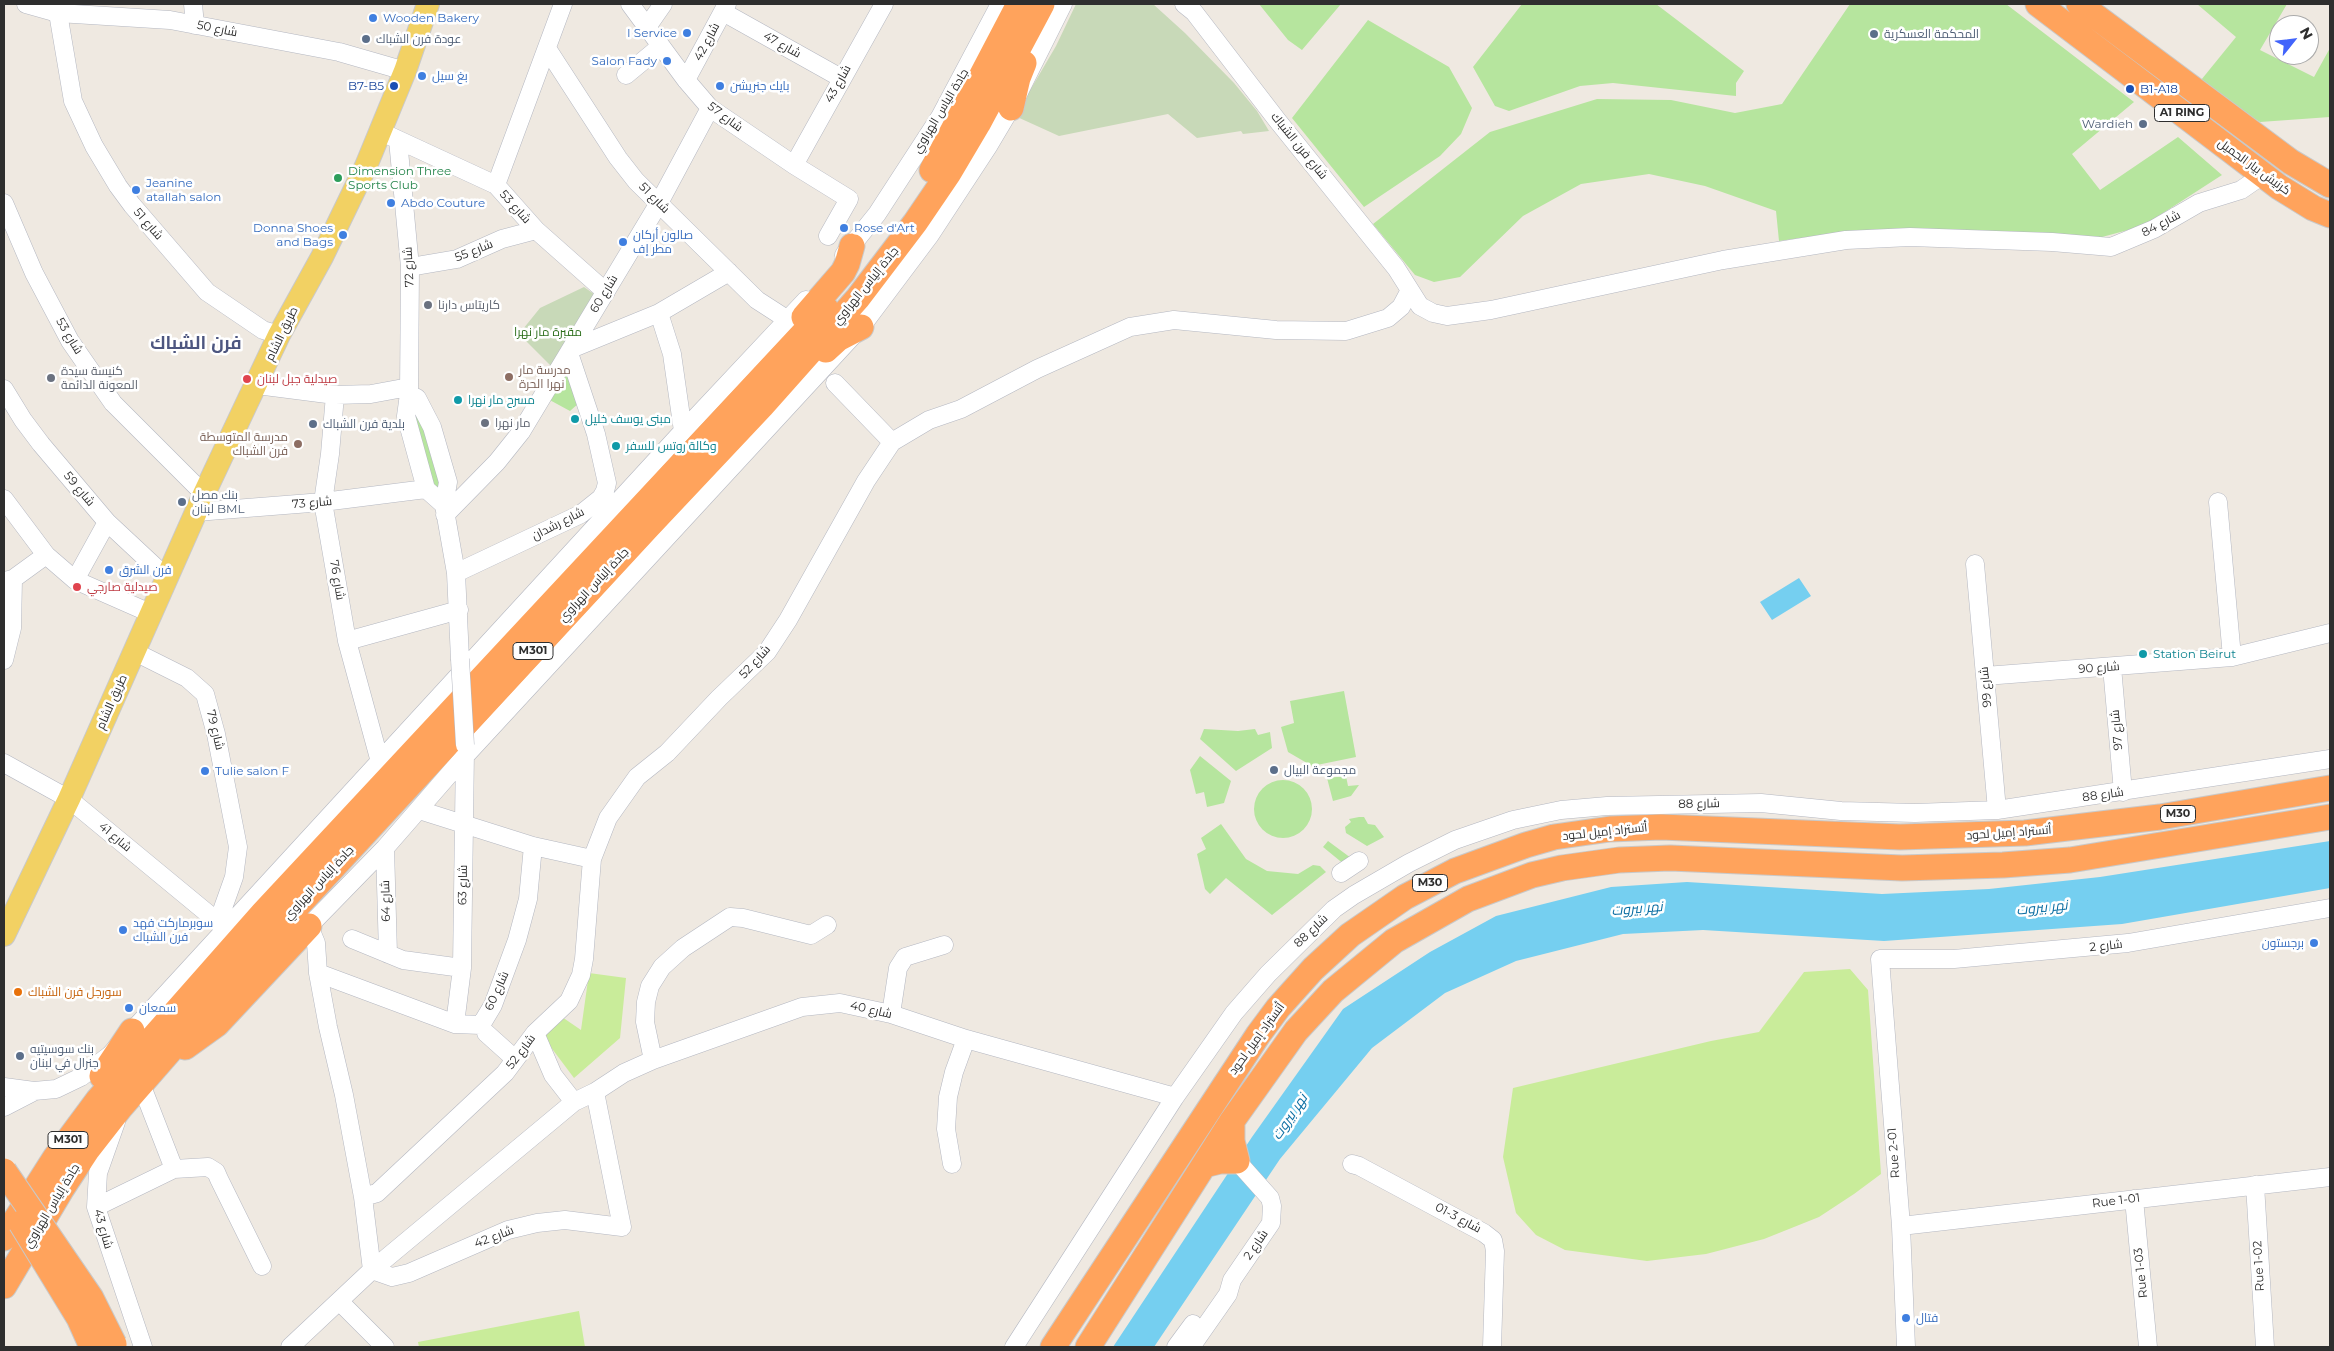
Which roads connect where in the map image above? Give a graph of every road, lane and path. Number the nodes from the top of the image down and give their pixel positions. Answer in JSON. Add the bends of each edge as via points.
{"nodes":[{"id":1,"x":26,"y":4,"type":"edge"},
{"id":2,"x":193,"y":4,"type":"edge"},
{"id":3,"x":428,"y":4,"type":"edge"},
{"id":4,"x":563,"y":4,"type":"edge"},
{"id":5,"x":630,"y":4,"type":"edge"},
{"id":6,"x":663,"y":4,"type":"edge"},
{"id":7,"x":884,"y":4,"type":"edge"},
{"id":8,"x":1000,"y":4,"type":"edge"},
{"id":9,"x":1036,"y":4,"type":"edge"},
{"id":10,"x":1184,"y":4,"type":"edge"},
{"id":11,"x":2038,"y":4,"type":"edge"},
{"id":12,"x":2079,"y":4,"type":"edge"},
{"id":13,"x":725,"y":8,"type":"edge"},
{"id":14,"x":58,"y":13,"type":"junction"},
{"id":15,"x":195,"y":24,"type":"junction"},
{"id":16,"x":647,"y":27,"type":"junction"},
{"id":17,"x":662,"y":46,"type":"junction"},
{"id":18,"x":548,"y":50,"type":"junction"},
{"id":19,"x":405,"y":71,"type":"junction"},
{"id":20,"x":626,"y":75,"type":"dead end"},
{"id":21,"x":841,"y":78,"type":"junction"},
{"id":22,"x":686,"y":80,"type":"junction"},
{"id":23,"x":960,"y":82,"type":"junction"},
{"id":24,"x":710,"y":108,"type":"junction"},
{"id":25,"x":1011,"y":108,"type":"joint"},
{"id":26,"x":390,"y":136,"type":"junction"},
{"id":27,"x":794,"y":165,"type":"junction"},
{"id":28,"x":2261,"y":174,"type":"junction"},
{"id":29,"x":496,"y":185,"type":"junction"},
{"id":30,"x":2330,"y":185,"type":"edge"},
{"id":31,"x":659,"y":202,"type":"junction"},
{"id":32,"x":4,"y":203,"type":"edge"},
{"id":33,"x":2330,"y":215,"type":"edge"},
{"id":34,"x":536,"y":230,"type":"junction"},
{"id":35,"x":828,"y":236,"type":"dead end"},
{"id":36,"x":2052,"y":242,"type":"joint"},
{"id":37,"x":852,"y":246,"type":"junction"},
{"id":38,"x":410,"y":267,"type":"junction"},
{"id":39,"x":728,"y":272,"type":"junction"},
{"id":40,"x":606,"y":292,"type":"junction"},
{"id":41,"x":1409,"y":292,"type":"junction"},
{"id":42,"x":659,"y":313,"type":"junction"},
{"id":43,"x":782,"y":321,"type":"junction"},
{"id":44,"x":861,"y":326,"type":"junction"},
{"id":45,"x":280,"y":335,"type":"junction"},
{"id":46,"x":570,"y":351,"type":"junction"},
{"id":47,"x":767,"y":373,"type":"junction"},
{"id":48,"x":835,"y":383,"type":"dead end"},
{"id":49,"x":257,"y":386,"type":"junction"},
{"id":50,"x":4,"y":389,"type":"edge"},
{"id":51,"x":409,"y":391,"type":"junction"},
{"id":52,"x":335,"y":395,"type":"junction"},
{"id":53,"x":762,"y":406,"type":"junction"},
{"id":54,"x":683,"y":431,"type":"junction"},
{"id":55,"x":892,"y":442,"type":"junction"},
{"id":56,"x":426,"y":489,"type":"junction"},
{"id":57,"x":4,"y":499,"type":"edge"},
{"id":58,"x":323,"y":502,"type":"junction"},
{"id":59,"x":2218,"y":502,"type":"dead end"},
{"id":60,"x":200,"y":503,"type":"junction"},
{"id":61,"x":445,"y":510,"type":"junction"},
{"id":62,"x":107,"y":522,"type":"junction"},
{"id":63,"x":46,"y":555,"type":"junction"},
{"id":64,"x":1975,"y":564,"type":"dead end"},
{"id":65,"x":456,"y":573,"type":"junction"},
{"id":66,"x":166,"y":577,"type":"junction"},
{"id":67,"x":8,"y":580,"type":"edge"},
{"id":68,"x":75,"y":580,"type":"junction"},
{"id":69,"x":459,"y":610,"type":"junction"},
{"id":70,"x":150,"y":613,"type":"junction"},
{"id":71,"x":2330,"y":633,"type":"edge"},
{"id":72,"x":347,"y":641,"type":"junction"},
{"id":73,"x":135,"y":652,"type":"junction"},
{"id":74,"x":2232,"y":658,"type":"junction"},
{"id":75,"x":4,"y":660,"type":"edge"},
{"id":76,"x":2112,"y":667,"type":"junction"},
{"id":77,"x":1985,"y":676,"type":"junction"},
{"id":78,"x":465,"y":750,"type":"junction"},
{"id":79,"x":2330,"y":758,"type":"edge"},
{"id":80,"x":380,"y":762,"type":"junction"},
{"id":81,"x":4,"y":764,"type":"edge"},
{"id":82,"x":2330,"y":788,"type":"edge"},
{"id":83,"x":2123,"y":792,"type":"junction"},
{"id":84,"x":69,"y":798,"type":"junction"},
{"id":85,"x":419,"y":810,"type":"junction"},
{"id":86,"x":1996,"y":810,"type":"junction"},
{"id":87,"x":2330,"y":817,"type":"edge"},
{"id":88,"x":463,"y":825,"type":"junction"},
{"id":89,"x":533,"y":846,"type":"junction"},
{"id":90,"x":385,"y":848,"type":"junction"},
{"id":91,"x":592,"y":859,"type":"junction"},
{"id":92,"x":1359,"y":860,"type":"dead end"},
{"id":93,"x":1341,"y":873,"type":"dead end"},
{"id":94,"x":2330,"y":908,"type":"edge"},
{"id":95,"x":827,"y":925,"type":"dead end"},
{"id":96,"x":222,"y":926,"type":"junction"},
{"id":97,"x":309,"y":926,"type":"junction"},
{"id":98,"x":4,"y":935,"type":"edge"},
{"id":99,"x":352,"y":939,"type":"dead end"},
{"id":100,"x":944,"y":945,"type":"dead end"},
{"id":101,"x":388,"y":954,"type":"junction"},
{"id":102,"x":1880,"y":959,"type":"joint"},
{"id":103,"x":462,"y":968,"type":"junction"},
{"id":104,"x":318,"y":973,"type":"junction"},
{"id":105,"x":891,"y":1014,"type":"junction"},
{"id":106,"x":455,"y":1024,"type":"junction"},
{"id":107,"x":132,"y":1031,"type":"junction"},
{"id":108,"x":486,"y":1033,"type":"dead end"},
{"id":109,"x":535,"y":1033,"type":"junction"},
{"id":110,"x":966,"y":1039,"type":"junction"},
{"id":111,"x":515,"y":1059,"type":"junction"},
{"id":112,"x":653,"y":1060,"type":"junction"},
{"id":113,"x":159,"y":1062,"type":"junction"},
{"id":114,"x":141,"y":1084,"type":"junction"},
{"id":115,"x":4,"y":1087,"type":"edge"},
{"id":116,"x":34,"y":1091,"type":"junction"},
{"id":117,"x":595,"y":1092,"type":"junction"},
{"id":118,"x":1175,"y":1097,"type":"junction"},
{"id":119,"x":574,"y":1102,"type":"junction"},
{"id":120,"x":109,"y":1104,"type":"junction"},
{"id":121,"x":4,"y":1107,"type":"edge"},
{"id":122,"x":1232,"y":1121,"type":"junction"},
{"id":123,"x":1237,"y":1161,"type":"junction"},
{"id":124,"x":952,"y":1164,"type":"dead end"},
{"id":125,"x":1352,"y":1164,"type":"dead end"},
{"id":126,"x":1204,"y":1165,"type":"junction"},
{"id":127,"x":174,"y":1170,"type":"junction"},
{"id":128,"x":4,"y":1171,"type":"edge"},
{"id":129,"x":2330,"y":1177,"type":"edge"},
{"id":130,"x":40,"y":1181,"type":"junction"},
{"id":131,"x":2255,"y":1186,"type":"junction"},
{"id":132,"x":4,"y":1192,"type":"edge"},
{"id":133,"x":363,"y":1197,"type":"junction"},
{"id":134,"x":2134,"y":1199,"type":"junction"},
{"id":135,"x":96,"y":1207,"type":"junction"},
{"id":136,"x":1901,"y":1226,"type":"junction"},
{"id":137,"x":4,"y":1238,"type":"edge"},
{"id":138,"x":25,"y":1250,"type":"junction"},
{"id":139,"x":262,"y":1266,"type":"dead end"},
{"id":140,"x":372,"y":1270,"type":"junction"},
{"id":141,"x":1232,"y":1280,"type":"junction"},
{"id":142,"x":4,"y":1286,"type":"edge"},
{"id":143,"x":4,"y":1299,"type":"edge"},
{"id":144,"x":339,"y":1301,"type":"junction"},
{"id":145,"x":92,"y":1347,"type":"edge"},
{"id":146,"x":115,"y":1347,"type":"edge"},
{"id":147,"x":143,"y":1347,"type":"edge"},
{"id":148,"x":290,"y":1347,"type":"edge"},
{"id":149,"x":385,"y":1347,"type":"edge"},
{"id":150,"x":1014,"y":1347,"type":"edge"},
{"id":151,"x":1053,"y":1347,"type":"edge"},
{"id":152,"x":1088,"y":1347,"type":"edge"},
{"id":153,"x":1176,"y":1347,"type":"edge"},
{"id":154,"x":1191,"y":1347,"type":"edge"},
{"id":155,"x":1492,"y":1347,"type":"edge"},
{"id":156,"x":1906,"y":1347,"type":"edge"},
{"id":157,"x":2148,"y":1347,"type":"edge"},
{"id":158,"x":2265,"y":1347,"type":"edge"}],
"edges":[{"from":1,"to":14,"type":"street","name":"شارع 50"},
{"from":2,"to":15,"type":"street"},
{"from":3,"to":19,"type":"main road","name":"طريق الشام"},
{"from":4,"to":18,"type":"street"},
{"from":5,"to":16,"type":"street","name":"شارع 57"},
{"from":6,"to":16,"type":"street"},
{"from":7,"to":21,"type":"street","name":"شارع 43"},
{"from":8,"to":23,"type":"street","name":"جادة الياس الهراوي"},
{"from":9,"to":23,"type":"highway"},
{"from":9,"to":25,"type":"highway","via":[[1037,30],[1018,78]]},
{"from":9,"to":47,"type":"highway","name":"جادة إلياس الهراوي","number":"M301","via":[[905,212],[848,286]]},
{"from":9,"to":53,"type":"highway","name":"جادة إلياس الهراوي","number":"M301","via":[[978,124],[915,223],[858,298]]},
{"from":10,"to":41,"type":"street","name":"شارع فرن الشباك","via":[[1194,12],[1396,268]]},
{"from":11,"to":28,"type":"highway","name":"كرنيش بيار الجميل","number":"A1 RING"},
{"from":12,"to":30,"type":"highway","name":"كرنيش بيار الجميل","number":"A1 RING","via":[[2284,157]]},
{"from":13,"to":21,"type":"street","name":"شارع 47"},
{"from":13,"to":22,"type":"street","name":"شارع 42"},
{"from":14,"to":15,"type":"street","name":"شارع 50"},
{"from":14,"to":45,"type":"street","name":"شارع 51","via":[[73,101],[118,186],[207,292],[264,330]]},
{"from":15,"to":19,"type":"street","name":"شارع 50","via":[[340,52]]},
{"from":16,"to":17,"type":"street","name":"شارع 57"},
{"from":17,"to":20,"type":"street"},
{"from":17,"to":22,"type":"street","name":"شارع 57"},
{"from":18,"to":29,"type":"street"},
{"from":18,"to":31,"type":"street","name":"شارع 51","via":[[618,158],[636,181]]},
{"from":19,"to":26,"type":"main road","name":"طريق الشام"},
{"from":21,"to":27,"type":"street","name":"شارع 43"},
{"from":22,"to":24,"type":"street","name":"شارع 57"},
{"from":23,"to":37,"type":"street","name":"جادة الياس الهراوي","via":[[877,214]]},
{"from":24,"to":27,"type":"street","name":"شارع 57"},
{"from":24,"to":31,"type":"street","name":"شارع 60"},
{"from":25,"to":44,"type":"street","name":"جادة إلياس الهراوي","via":[[930,236]]},
{"from":26,"to":29,"type":"street","name":"شارع 53"},
{"from":26,"to":38,"type":"street","name":"شارع 72"},
{"from":26,"to":45,"type":"main road","name":"طريق الشام"},
{"from":27,"to":35,"type":"street","name":"شارع 57","via":[[849,199]]},
{"from":28,"to":33,"type":"highway","name":"كرنيش بيار الجميل","number":"A1 RING","via":[[2313,208]]},
{"from":28,"to":36,"type":"street","name":"شارع 84","via":[[2240,190],[2199,203],[2121,244],[2111,247]]},
{"from":29,"to":34,"type":"street","name":"شارع 53"},
{"from":31,"to":39,"type":"street","name":"شارع 51"},
{"from":31,"to":40,"type":"street","name":"شارع 60"},
{"from":32,"to":60,"type":"street","name":"شارع 53","via":[[34,273],[70,341],[113,403]]},
{"from":34,"to":38,"type":"street","name":"شارع 55","via":[[502,239],[457,259]]},
{"from":34,"to":40,"type":"street","name":"شارع 53"},
{"from":36,"to":41,"type":"street","name":"شارع فرن الشباك","via":[[1910,237],[1846,240],[1723,260],[1462,315],[1433,313],[1420,306]]},
{"from":37,"to":43,"type":"street"},
{"from":37,"to":47,"type":"highway","via":[[843,272],[779,347]]},
{"from":38,"to":51,"type":"street","name":"شارع 72"},
{"from":39,"to":42,"type":"street"},
{"from":39,"to":43,"type":"street","name":"شارع 51"},
{"from":40,"to":46,"type":"street","name":"شارع 60"},
{"from":41,"to":55,"type":"street","via":[[1388,318],[1346,331],[1276,330],[1174,320],[1130,327],[961,408],[929,420]]},
{"from":42,"to":46,"type":"street"},
{"from":42,"to":54,"type":"street","via":[[672,354]]},
{"from":43,"to":54,"type":"street"},
{"from":44,"to":53,"type":"highway","via":[[838,339],[791,386]]},
{"from":44,"to":78,"type":"street","name":"جادة إلياس الهراوي"},
{"from":45,"to":49,"type":"main road","name":"طريق الشام"},
{"from":46,"to":61,"type":"street","name":"شارع 60","via":[[521,432],[490,469]]},
{"from":46,"to":65,"type":"street","name":"شارع رشدان","via":[[596,434],[607,483],[605,491],[581,514]]},
{"from":47,"to":120,"type":"highway","name":"جادة إلياس الهراوي","number":"M301","via":[[263,913]]},
{"from":48,"to":55,"type":"street"},
{"from":49,"to":52,"type":"street"},
{"from":49,"to":60,"type":"main road","name":"طريق الشام"},
{"from":50,"to":62,"type":"street","name":"شارع 59","via":[[35,436]]},
{"from":51,"to":52,"type":"street"},
{"from":51,"to":56,"type":"street","name":"شارع 72","via":[[406,416]]},
{"from":51,"to":61,"type":"street","via":[[417,398],[432,427],[448,482]]},
{"from":52,"to":58,"type":"street","name":"شارع 76"},
{"from":53,"to":113,"type":"highway","name":"جادة إلياس الهراوي","number":"M301","via":[[277,928]]},
{"from":54,"to":80,"type":"street"},
{"from":55,"to":91,"type":"street","name":"شارع 52","via":[[767,652],[667,753],[637,777],[608,818]]},
{"from":56,"to":58,"type":"street","name":"شارع 73"},
{"from":56,"to":61,"type":"street"},
{"from":57,"to":63,"type":"street"},
{"from":58,"to":60,"type":"street","name":"شارع 73"},
{"from":58,"to":72,"type":"street","name":"شارع 76"},
{"from":59,"to":74,"type":"street"},
{"from":60,"to":66,"type":"main road","name":"طريق الشام"},
{"from":61,"to":65,"type":"street"},
{"from":62,"to":66,"type":"street","name":"شارع 59"},
{"from":62,"to":68,"type":"street"},
{"from":63,"to":67,"type":"street"},
{"from":63,"to":68,"type":"street"},
{"from":64,"to":77,"type":"street","name":"شارع 99"},
{"from":65,"to":69,"type":"street"},
{"from":66,"to":70,"type":"main road","name":"طريق الشام"},
{"from":67,"to":75,"type":"street","via":[[12,628]]},
{"from":68,"to":70,"type":"street"},
{"from":69,"to":72,"type":"street"},
{"from":69,"to":78,"type":"street","name":"شارع 63","bridge":true},
{"from":70,"to":73,"type":"main road","name":"طريق الشام"},
{"from":71,"to":74,"type":"street","name":"شارع 90"},
{"from":72,"to":80,"type":"street","name":"شارع 76"},
{"from":73,"to":84,"type":"main road","name":"طريق الشام"},
{"from":73,"to":96,"type":"street","name":"شارع 79","via":[[187,678],[205,694],[238,847]]},
{"from":74,"to":76,"type":"street","name":"شارع 90"},
{"from":76,"to":77,"type":"street","name":"شارع 90"},
{"from":76,"to":83,"type":"street","name":"شارع 97"},
{"from":77,"to":86,"type":"street","name":"شارع 99"},
{"from":78,"to":85,"type":"street","name":"جادة إلياس الهراوي"},
{"from":78,"to":88,"type":"street","name":"شارع 63"},
{"from":79,"to":83,"type":"street","name":"شارع 88"},
{"from":80,"to":96,"type":"street"},
{"from":81,"to":84,"type":"street","name":"شارع 41"},
{"from":82,"to":151,"type":"highway","name":"أتستراد إميل لحود","number":"M30","via":[[2160,817],[2025,833],[1900,837],[1661,827],[1610,829],[1570,834],[1488,858],[1405,897],[1350,935],[1278,1008]]},
{"from":83,"to":86,"type":"street","name":"شارع 88"},
{"from":84,"to":96,"type":"street","name":"شارع 41"},
{"from":84,"to":98,"type":"main road","name":"طريق الشام"},
{"from":85,"to":88,"type":"street"},
{"from":85,"to":90,"type":"street","name":"جادة إلياس الهراوي"},
{"from":86,"to":118,"type":"street","name":"شارع 88","via":[[1841,811],[1761,803],[1607,806],[1561,810],[1514,820],[1454,840],[1354,895],[1327,916],[1268,974],[1240,1007]]},
{"from":87,"to":122,"type":"highway","number":"M30","via":[[2070,860],[1902,868],[1670,858],[1618,860],[1532,875],[1468,899],[1419,925],[1332,991],[1277,1056]]},
{"from":88,"to":89,"type":"street"},
{"from":88,"to":103,"type":"street","name":"شارع 63"},
{"from":89,"to":91,"type":"street"},
{"from":89,"to":106,"type":"street","name":"شارع 60","via":[[528,898],[494,1005],[481,1025]]},
{"from":90,"to":97,"type":"street","name":"جادة إلياس الهراوي"},
{"from":90,"to":101,"type":"street","name":"شارع 64"},
{"from":91,"to":109,"type":"street","name":"شارع 52","via":[[581,975],[569,1001]]},
{"from":92,"to":93,"type":"street"},
{"from":94,"to":102,"type":"street","name":"شارع 2","via":[[2128,944],[1954,959]]},
{"from":95,"to":112,"type":"street","via":[[811,935],[730,917],[684,948],[662,967],[650,986],[645,1022]]},
{"from":96,"to":107,"type":"street"},
{"from":97,"to":104,"type":"street","via":[[316,943]]},
{"from":97,"to":113,"type":"highway","via":[[217,1024],[202,1037]]},
{"from":99,"to":101,"type":"street"},
{"from":100,"to":105,"type":"street","via":[[905,957],[898,968]]},
{"from":101,"to":103,"type":"street","via":[[403,960]]},
{"from":102,"to":136,"type":"street","name":"Rue 2-01"},
{"from":103,"to":106,"type":"street","name":"شارع 63"},
{"from":104,"to":106,"type":"street","name":"شارع 60"},
{"from":104,"to":133,"type":"street"},
{"from":105,"to":110,"type":"street","name":"شارع 40"},
{"from":105,"to":112,"type":"street","name":"شارع 40","via":[[840,1003],[802,1007]]},
{"from":107,"to":116,"type":"street","via":[[110,1055],[81,1077],[56,1089]]},
{"from":107,"to":130,"type":"highway","via":[[71,1121]]},
{"from":108,"to":111,"type":"street"},
{"from":109,"to":111,"type":"street","name":"شارع 52"},
{"from":109,"to":119,"type":"street","via":[[553,1075]]},
{"from":110,"to":118,"type":"street","name":"شارع 40"},
{"from":110,"to":124,"type":"street","via":[[948,1098],[946,1129]]},
{"from":111,"to":133,"type":"street","name":"شارع 52","via":[[505,1074],[378,1192]]},
{"from":112,"to":117,"type":"street","name":"شارع 40","via":[[624,1073]]},
{"from":113,"to":114,"type":"highway","name":"جادة إلياس الهراوي","number":"M301"},
{"from":114,"to":120,"type":"highway","name":"جادة إلياس الهراوي","number":"M301"},
{"from":114,"to":127,"type":"street"},
{"from":115,"to":116,"type":"street"},
{"from":116,"to":121,"type":"street"},
{"from":117,"to":119,"type":"street","name":"شارع 40"},
{"from":117,"to":140,"type":"street","name":"شارع 42","via":[[622,1227],[565,1220],[537,1223],[508,1230],[409,1273],[392,1277]]},
{"from":118,"to":150,"type":"street","name":"شارع 88"},
{"from":119,"to":140,"type":"street","name":"شارع 40"},
{"from":120,"to":130,"type":"highway","number":"M301"},
{"from":120,"to":135,"type":"street","name":"شارع 43","via":[[114,1132],[98,1173]]},
{"from":120,"to":138,"type":"highway","name":"جادة إلياس الهراوي","number":"M301","via":[[88,1149]]},
{"from":122,"to":123,"type":"highway"},
{"from":122,"to":126,"type":"highway","number":"M30"},
{"from":123,"to":126,"type":"highway"},
{"from":123,"to":141,"type":"street","name":"شارع 2","via":[[1265,1191],[1272,1206],[1271,1223]]},
{"from":125,"to":155,"type":"street","name":"شارع 3-01","via":[[1493,1240]]},
{"from":126,"to":152,"type":"highway","number":"M30"},
{"from":127,"to":135,"type":"street"},
{"from":127,"to":139,"type":"street","via":[[208,1167],[216,1172]]},
{"from":128,"to":146,"type":"highway","bridge":true,"via":[[91,1298]]},
{"from":129,"to":131,"type":"street","name":"Rue 1-01"},
{"from":130,"to":137,"type":"highway","number":"M301"},
{"from":131,"to":134,"type":"street","name":"Rue 1-01"},
{"from":131,"to":158,"type":"street","name":"Rue 1-02"},
{"from":132,"to":145,"type":"highway","bridge":true,"via":[[79,1318]]},
{"from":133,"to":140,"type":"street"},
{"from":134,"to":136,"type":"street","name":"Rue 1-01"},
{"from":134,"to":157,"type":"street","name":"Rue 1-03"},
{"from":135,"to":147,"type":"street","name":"شارع 43"},
{"from":136,"to":156,"type":"street","name":"Rue 2-01"},
{"from":138,"to":142,"type":"highway","name":"جادة إلياس الهراوي","number":"M301"},
{"from":138,"to":143,"type":"highway"},
{"from":140,"to":144,"type":"street","name":"شارع 40"},
{"from":141,"to":153,"type":"street","name":"شارع 2","via":[[1220,1287]]},
{"from":141,"to":154,"type":"street","name":"شارع 2","via":[[1228,1294]]},
{"from":144,"to":148,"type":"street","name":"شارع 40"},
{"from":144,"to":149,"type":"street"}]}
